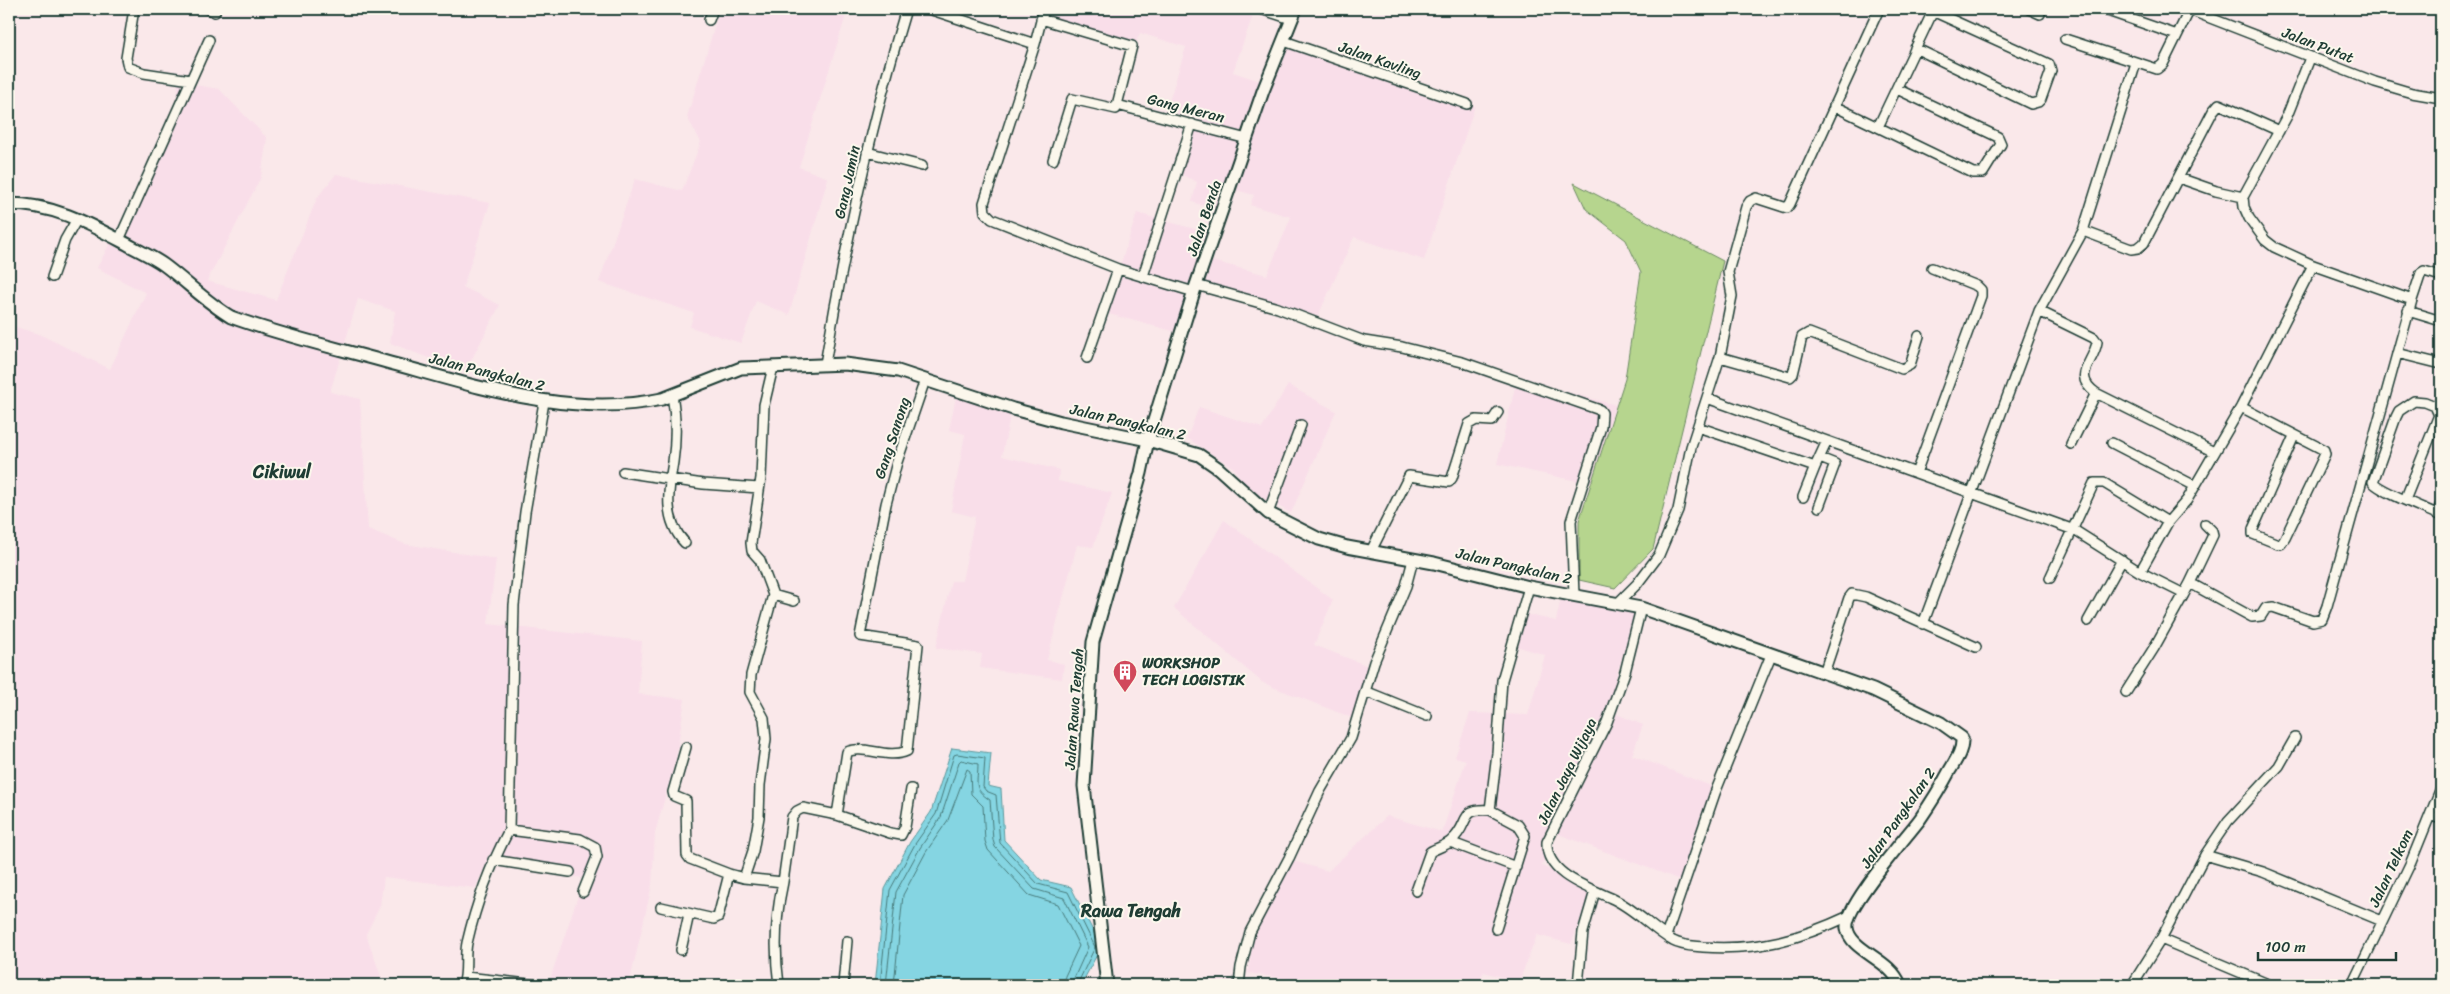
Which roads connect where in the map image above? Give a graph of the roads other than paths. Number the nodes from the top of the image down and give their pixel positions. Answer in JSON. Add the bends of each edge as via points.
{"nodes":[{"id":1,"x":134,"y":9,"type":"edge"},
{"id":2,"x":713,"y":9,"type":"edge"},
{"id":3,"x":906,"y":9,"type":"edge"},
{"id":4,"x":929,"y":9,"type":"edge"},
{"id":5,"x":1044,"y":9,"type":"edge"},
{"id":6,"x":1261,"y":9,"type":"edge"},
{"id":7,"x":1879,"y":9,"type":"edge"},
{"id":8,"x":1932,"y":9,"type":"edge"},
{"id":9,"x":2030,"y":9,"type":"edge"},
{"id":10,"x":2102,"y":9,"type":"edge"},
{"id":11,"x":2189,"y":9,"type":"edge"},
{"id":12,"x":959,"y":13,"type":"edge"},
{"id":13,"x":1293,"y":14,"type":"edge"},
{"id":14,"x":2040,"y":14,"type":"dead end"},
{"id":15,"x":1042,"y":19,"type":"junction"},
{"id":16,"x":709,"y":20,"type":"dead end"},
{"id":17,"x":2177,"y":35,"type":"junction"},
{"id":18,"x":2065,"y":39,"type":"dead end"},
{"id":19,"x":209,"y":40,"type":"dead end"},
{"id":20,"x":1284,"y":41,"type":"junction"},
{"id":21,"x":1035,"y":44,"type":"junction"},
{"id":22,"x":1915,"y":48,"type":"junction"},
{"id":23,"x":2310,"y":58,"type":"junction"},
{"id":24,"x":2136,"y":63,"type":"junction"},
{"id":25,"x":191,"y":80,"type":"junction"},
{"id":26,"x":1897,"y":90,"type":"junction"},
{"id":27,"x":2441,"y":98,"type":"edge"},
{"id":28,"x":1467,"y":104,"type":"dead end"},
{"id":29,"x":1117,"y":105,"type":"junction"},
{"id":30,"x":1834,"y":106,"type":"junction"},
{"id":31,"x":1192,"y":124,"type":"junction"},
{"id":32,"x":1878,"y":126,"type":"junction"},
{"id":33,"x":2279,"y":131,"type":"junction"},
{"id":34,"x":1247,"y":139,"type":"junction"},
{"id":35,"x":867,"y":152,"type":"junction"},
{"id":36,"x":1053,"y":160,"type":"dead end"},
{"id":37,"x":922,"y":166,"type":"dead end"},
{"id":38,"x":2179,"y":178,"type":"junction"},
{"id":39,"x":2243,"y":197,"type":"junction"},
{"id":40,"x":9,"y":204,"type":"edge"},
{"id":41,"x":77,"y":219,"type":"junction"},
{"id":42,"x":2083,"y":231,"type":"junction"},
{"id":43,"x":118,"y":240,"type":"junction"},
{"id":44,"x":2314,"y":265,"type":"junction"},
{"id":45,"x":1932,"y":268,"type":"dead end"},
{"id":46,"x":1118,"y":269,"type":"junction"},
{"id":47,"x":1143,"y":276,"type":"junction"},
{"id":48,"x":2441,"y":276,"type":"edge"},
{"id":49,"x":52,"y":277,"type":"dead end"},
{"id":50,"x":1195,"y":288,"type":"junction"},
{"id":51,"x":2412,"y":300,"type":"junction"},
{"id":52,"x":2039,"y":311,"type":"junction"},
{"id":53,"x":2408,"y":312,"type":"junction"},
{"id":54,"x":2441,"y":321,"type":"edge"},
{"id":55,"x":1919,"y":336,"type":"dead end"},
{"id":56,"x":2396,"y":353,"type":"junction"},
{"id":57,"x":1720,"y":357,"type":"junction"},
{"id":58,"x":1087,"y":358,"type":"dead end"},
{"id":59,"x":825,"y":364,"type":"junction"},
{"id":60,"x":2441,"y":364,"type":"edge"},
{"id":61,"x":773,"y":367,"type":"junction"},
{"id":62,"x":925,"y":380,"type":"junction"},
{"id":63,"x":2096,"y":393,"type":"junction"},
{"id":64,"x":672,"y":395,"type":"junction"},
{"id":65,"x":1707,"y":398,"type":"junction"},
{"id":66,"x":544,"y":402,"type":"junction"},
{"id":67,"x":2241,"y":407,"type":"junction"},
{"id":68,"x":1498,"y":412,"type":"dead end"},
{"id":69,"x":1301,"y":425,"type":"dead end"},
{"id":70,"x":1698,"y":427,"type":"junction"},
{"id":71,"x":2294,"y":436,"type":"junction"},
{"id":72,"x":1148,"y":440,"type":"junction"},
{"id":73,"x":1827,"y":441,"type":"junction"},
{"id":74,"x":2112,"y":443,"type":"dead end"},
{"id":75,"x":2071,"y":444,"type":"dead end"},
{"id":76,"x":2214,"y":452,"type":"junction"},
{"id":77,"x":1820,"y":458,"type":"junction"},
{"id":78,"x":1815,"y":467,"type":"junction"},
{"id":79,"x":623,"y":472,"type":"dead end"},
{"id":80,"x":1916,"y":473,"type":"junction"},
{"id":81,"x":669,"y":479,"type":"junction"},
{"id":82,"x":2195,"y":486,"type":"junction"},
{"id":83,"x":759,"y":488,"type":"junction"},
{"id":84,"x":1973,"y":493,"type":"junction"},
{"id":85,"x":1803,"y":497,"type":"dead end"},
{"id":86,"x":2405,"y":500,"type":"junction"},
{"id":87,"x":2441,"y":504,"type":"edge"},
{"id":88,"x":1819,"y":507,"type":"dead end"},
{"id":89,"x":1268,"y":513,"type":"junction"},
{"id":90,"x":2439,"y":515,"type":"edge"},
{"id":91,"x":2168,"y":522,"type":"junction"},
{"id":92,"x":2205,"y":524,"type":"dead end"},
{"id":93,"x":2074,"y":530,"type":"junction"},
{"id":94,"x":685,"y":543,"type":"dead end"},
{"id":95,"x":1371,"y":551,"type":"junction"},
{"id":96,"x":1413,"y":560,"type":"junction"},
{"id":97,"x":2122,"y":560,"type":"junction"},
{"id":98,"x":2140,"y":572,"type":"junction"},
{"id":99,"x":2050,"y":578,"type":"dead end"},
{"id":100,"x":2190,"y":583,"type":"junction"},
{"id":101,"x":1529,"y":587,"type":"junction"},
{"id":102,"x":2184,"y":594,"type":"junction"},
{"id":103,"x":773,"y":595,"type":"junction"},
{"id":104,"x":1574,"y":595,"type":"junction"},
{"id":105,"x":794,"y":601,"type":"dead end"},
{"id":106,"x":1617,"y":604,"type":"junction"},
{"id":107,"x":1641,"y":608,"type":"junction"},
{"id":108,"x":2088,"y":621,"type":"dead end"},
{"id":109,"x":1923,"y":624,"type":"junction"},
{"id":110,"x":1976,"y":647,"type":"dead end"},
{"id":111,"x":1771,"y":655,"type":"junction"},
{"id":112,"x":1824,"y":673,"type":"junction"},
{"id":113,"x":1365,"y":691,"type":"junction"},
{"id":114,"x":2126,"y":692,"type":"dead end"},
{"id":115,"x":1427,"y":716,"type":"dead end"},
{"id":116,"x":2295,"y":738,"type":"dead end"},
{"id":117,"x":686,"y":747,"type":"dead end"},
{"id":118,"x":2441,"y":788,"type":"edge"},
{"id":119,"x":911,"y":789,"type":"dead end"},
{"id":120,"x":1490,"y":810,"type":"junction"},
{"id":121,"x":837,"y":815,"type":"junction"},
{"id":122,"x":2430,"y":815,"type":"junction"},
{"id":123,"x":2441,"y":819,"type":"edge"},
{"id":124,"x":509,"y":830,"type":"junction"},
{"id":125,"x":1450,"y":842,"type":"junction"},
{"id":126,"x":2205,"y":855,"type":"junction"},
{"id":127,"x":493,"y":860,"type":"junction"},
{"id":128,"x":1516,"y":867,"type":"junction"},
{"id":129,"x":570,"y":872,"type":"dead end"},
{"id":130,"x":729,"y":874,"type":"junction"},
{"id":131,"x":744,"y":878,"type":"junction"},
{"id":132,"x":783,"y":882,"type":"junction"},
{"id":133,"x":1595,"y":891,"type":"junction"},
{"id":134,"x":583,"y":892,"type":"dead end"},
{"id":135,"x":1416,"y":892,"type":"dead end"},
{"id":136,"x":661,"y":907,"type":"dead end"},
{"id":137,"x":689,"y":914,"type":"junction"},
{"id":138,"x":1849,"y":916,"type":"junction"},
{"id":139,"x":2382,"y":921,"type":"junction"},
{"id":140,"x":1496,"y":929,"type":"dead end"},
{"id":141,"x":1666,"y":936,"type":"junction"},
{"id":142,"x":2160,"y":939,"type":"junction"},
{"id":143,"x":847,"y":941,"type":"dead end"},
{"id":144,"x":681,"y":950,"type":"dead end"},
{"id":145,"x":464,"y":981,"type":"edge"},
{"id":146,"x":538,"y":985,"type":"edge"},
{"id":147,"x":779,"y":985,"type":"edge"},
{"id":148,"x":843,"y":985,"type":"edge"},
{"id":149,"x":1107,"y":985,"type":"edge"},
{"id":150,"x":1239,"y":985,"type":"edge"},
{"id":151,"x":1578,"y":985,"type":"edge"},
{"id":152,"x":1900,"y":985,"type":"edge"},
{"id":153,"x":2132,"y":985,"type":"edge"},
{"id":154,"x":2270,"y":985,"type":"edge"},
{"id":155,"x":2352,"y":985,"type":"edge"}],
"edges":[{"from":1,"to":25,"type":"street","via":[[126,58],[128,67],[144,73]]},
{"from":2,"to":16,"type":"street"},
{"from":3,"to":35,"type":"street","name":"Gang Jamin"},
{"from":4,"to":12,"type":"street"},
{"from":5,"to":15,"type":"street"},
{"from":6,"to":13,"type":"street"},
{"from":7,"to":30,"type":"street"},
{"from":8,"to":22,"type":"street"},
{"from":8,"to":22,"type":"street","via":[[2049,64],[2051,71],[2041,99],[2031,104]]},
{"from":9,"to":14,"type":"street"},
{"from":10,"to":17,"type":"street"},
{"from":11,"to":17,"type":"street"},
{"from":11,"to":23,"type":"street","name":"Jalan Putat"},
{"from":12,"to":21,"type":"street"},
{"from":13,"to":20,"type":"street","name":"Jalan Benda"},
{"from":15,"to":21,"type":"street"},
{"from":15,"to":29,"type":"street","via":[[1132,45]]},
{"from":17,"to":24,"type":"street","via":[[2160,67]]},
{"from":18,"to":24,"type":"street"},
{"from":19,"to":25,"type":"street"},
{"from":20,"to":28,"type":"street","name":"Jalan Kavling"},
{"from":20,"to":34,"type":"street","name":"Jalan Benda"},
{"from":21,"to":46,"type":"street","via":[[984,203],[985,212],[992,219]]},
{"from":22,"to":26,"type":"street"},
{"from":23,"to":27,"type":"street","name":"Jalan Putat","via":[[2375,82]]},
{"from":23,"to":33,"type":"street"},
{"from":24,"to":42,"type":"street"},
{"from":25,"to":43,"type":"street"},
{"from":26,"to":32,"type":"street"},
{"from":26,"to":32,"type":"street","via":[[1998,137],[2001,144],[1983,173],[1977,175]]},
{"from":29,"to":31,"type":"street","name":"Gang Meran"},
{"from":29,"to":36,"type":"street","name":"Gang Meran","via":[[1114,110],[1072,99]]},
{"from":30,"to":32,"type":"street"},
{"from":30,"to":57,"type":"street","via":[[1787,208],[1756,198],[1746,208],[1728,272],[1732,296]]},
{"from":31,"to":34,"type":"street","name":"Gang Meran"},
{"from":31,"to":47,"type":"street"},
{"from":33,"to":38,"type":"street","via":[[2219,104]]},
{"from":33,"to":39,"type":"street"},
{"from":34,"to":50,"type":"street","name":"Jalan Benda"},
{"from":35,"to":37,"type":"street"},
{"from":35,"to":59,"type":"street","name":"Gang Jamin"},
{"from":38,"to":39,"type":"street","via":[[2216,192]]},
{"from":38,"to":42,"type":"street","via":[[2144,243],[2138,248],[2124,247]]},
{"from":39,"to":44,"type":"street","via":[[2249,218],[2265,240]]},
{"from":40,"to":41,"type":"street","name":"Jalan Pangkalan 2","via":[[38,206]]},
{"from":41,"to":43,"type":"street","name":"Jalan Pangkalan 2"},
{"from":41,"to":49,"type":"street","via":[[65,240]]},
{"from":42,"to":52,"type":"street"},
{"from":43,"to":66,"type":"street","name":"Jalan Pangkalan 2","via":[[162,263],[230,317]]},
{"from":44,"to":51,"type":"street"},
{"from":44,"to":67,"type":"street"},
{"from":45,"to":80,"type":"street","via":[[1977,286],[1982,296]]},
{"from":46,"to":47,"type":"street"},
{"from":46,"to":58,"type":"street"},
{"from":47,"to":50,"type":"street"},
{"from":48,"to":51,"type":"street","via":[[2421,273]]},
{"from":50,"to":72,"type":"street","name":"Jalan Benda"},
{"from":50,"to":104,"type":"street","via":[[1278,308],[1364,341],[1462,362],[1600,410],[1601,427],[1570,521]]},
{"from":51,"to":53,"type":"street"},
{"from":52,"to":63,"type":"street","via":[[2097,342],[2084,380],[2086,386]]},
{"from":52,"to":84,"type":"street"},
{"from":53,"to":54,"type":"street"},
{"from":53,"to":56,"type":"street"},
{"from":55,"to":57,"type":"street","via":[[1910,365],[1902,369],[1809,333],[1802,337],[1790,377]]},
{"from":56,"to":60,"type":"street"},
{"from":56,"to":100,"type":"street","via":[[2322,619],[2313,621],[2273,607],[2252,618]]},
{"from":57,"to":65,"type":"street"},
{"from":59,"to":61,"type":"street","name":"Jalan Pangkalan 2"},
{"from":59,"to":62,"type":"street","name":"Jalan Pangkalan 2","via":[[898,371]]},
{"from":61,"to":64,"type":"street","name":"Jalan Pangkalan 2","via":[[742,368]]},
{"from":61,"to":83,"type":"street","via":[[764,405]]},
{"from":62,"to":72,"type":"street","name":"Jalan Pangkalan 2","via":[[1051,420]]},
{"from":62,"to":121,"type":"street","name":"Gang Sanong","via":[[886,504],[860,636],[918,645],[907,751],[897,754],[847,752]]},
{"from":63,"to":75,"type":"street"},
{"from":63,"to":76,"type":"street"},
{"from":64,"to":66,"type":"street","name":"Jalan Pangkalan 2","via":[[615,404]]},
{"from":64,"to":81,"type":"street","via":[[674,442]]},
{"from":65,"to":70,"type":"street"},
{"from":65,"to":73,"type":"street"},
{"from":66,"to":124,"type":"street","via":[[525,512],[514,605]]},
{"from":67,"to":71,"type":"street"},
{"from":67,"to":76,"type":"street"},
{"from":68,"to":95,"type":"street","via":[[1492,421],[1476,420],[1469,424],[1449,482],[1409,476]]},
{"from":69,"to":89,"type":"street"},
{"from":70,"to":78,"type":"street"},
{"from":70,"to":106,"type":"street","via":[[1687,461],[1678,510],[1666,541],[1653,564]]},
{"from":71,"to":71,"type":"street","via":[[2253,529],[2253,534],[2278,544],[2286,538],[2325,454],[2322,447]]},
{"from":72,"to":89,"type":"street","name":"Jalan Pangkalan 2","via":[[1199,455]]},
{"from":72,"to":149,"type":"street","name":"Jalan Rawa Tengah","via":[[1113,577],[1097,624],[1091,658],[1084,786]]},
{"from":73,"to":77,"type":"street"},
{"from":73,"to":80,"type":"street"},
{"from":74,"to":82,"type":"street"},
{"from":76,"to":82,"type":"street"},
{"from":77,"to":78,"type":"street"},
{"from":77,"to":88,"type":"street","via":[[1835,464]]},
{"from":78,"to":85,"type":"street"},
{"from":79,"to":81,"type":"street"},
{"from":80,"to":84,"type":"street"},
{"from":81,"to":83,"type":"street"},
{"from":81,"to":94,"type":"street","via":[[670,518],[675,532]]},
{"from":82,"to":91,"type":"street","via":[[2188,500]]},
{"from":83,"to":103,"type":"street","via":[[752,551],[760,560]]},
{"from":84,"to":93,"type":"street"},
{"from":84,"to":109,"type":"street"},
{"from":86,"to":86,"type":"street","via":[[2375,486],[2374,478],[2399,411],[2414,401],[2426,402],[2435,406],[2438,415]]},
{"from":86,"to":90,"type":"street"},
{"from":87,"to":90,"type":"street"},
{"from":89,"to":95,"type":"street","name":"Jalan Pangkalan 2","via":[[1319,539]]},
{"from":91,"to":93,"type":"street","via":[[2098,482],[2094,483]]},
{"from":91,"to":98,"type":"street"},
{"from":92,"to":100,"type":"street","via":[[2213,536]]},
{"from":93,"to":97,"type":"street"},
{"from":93,"to":99,"type":"street"},
{"from":95,"to":96,"type":"street","name":"Jalan Pangkalan 2"},
{"from":96,"to":101,"type":"street","name":"Jalan Pangkalan 2"},
{"from":96,"to":113,"type":"street"},
{"from":97,"to":98,"type":"street"},
{"from":97,"to":108,"type":"street"},
{"from":98,"to":102,"type":"street"},
{"from":100,"to":102,"type":"street"},
{"from":101,"to":104,"type":"street","name":"Jalan Pangkalan 2"},
{"from":101,"to":120,"type":"street","via":[[1502,680]]},
{"from":102,"to":114,"type":"street"},
{"from":103,"to":105,"type":"street"},
{"from":103,"to":131,"type":"street","via":[[751,675],[750,692],[764,718],[766,739],[759,817]]},
{"from":104,"to":106,"type":"street","name":"Jalan Pangkalan 2"},
{"from":106,"to":107,"type":"street","name":"Jalan Pangkalan 2"},
{"from":107,"to":111,"type":"street","name":"Jalan Pangkalan 2"},
{"from":107,"to":133,"type":"street","name":"Jalan Jaya Wijaya","via":[[1607,722],[1547,842],[1548,855],[1561,872]]},
{"from":109,"to":110,"type":"street"},
{"from":109,"to":112,"type":"street","via":[[1866,597],[1852,594]]},
{"from":111,"to":112,"type":"street","name":"Jalan Pangkalan 2"},
{"from":111,"to":141,"type":"street","via":[[1715,793]]},
{"from":112,"to":138,"type":"street","name":"Jalan Pangkalan 2","via":[[1873,690],[1929,716],[1962,738],[1961,748],[1940,789]]},
{"from":113,"to":115,"type":"street"},
{"from":113,"to":150,"type":"street","via":[[1351,738],[1320,790],[1250,932]]},
{"from":116,"to":126,"type":"street","via":[[2279,766],[2228,821]]},
{"from":117,"to":130,"type":"street","via":[[673,792],[674,796],[686,800],[687,855]]},
{"from":118,"to":122,"type":"street","name":"Jalan Telkom"},
{"from":119,"to":121,"type":"street","via":[[901,835]]},
{"from":120,"to":125,"type":"street","via":[[1474,809],[1470,812]]},
{"from":120,"to":128,"type":"street","via":[[1523,831],[1525,836]]},
{"from":121,"to":132,"type":"street","via":[[803,808],[792,817]]},
{"from":122,"to":123,"type":"street"},
{"from":122,"to":139,"type":"street","name":"Jalan Telkom"},
{"from":124,"to":127,"type":"street"},
{"from":124,"to":134,"type":"street","via":[[580,839],[595,847],[597,857]]},
{"from":125,"to":128,"type":"street"},
{"from":125,"to":135,"type":"street","via":[[1430,852]]},
{"from":126,"to":139,"type":"street","via":[[2263,872]]},
{"from":126,"to":142,"type":"street"},
{"from":127,"to":129,"type":"street"},
{"from":127,"to":145,"type":"street","via":[[466,946]]},
{"from":128,"to":140,"type":"street"},
{"from":130,"to":131,"type":"street"},
{"from":130,"to":137,"type":"street","via":[[718,917],[708,920]]},
{"from":131,"to":132,"type":"street"},
{"from":132,"to":147,"type":"street","via":[[774,943]]},
{"from":133,"to":141,"type":"street","name":"Jalan Jaya Wijaya","via":[[1630,909]]},
{"from":133,"to":151,"type":"street","via":[[1583,932]]},
{"from":136,"to":137,"type":"street"},
{"from":137,"to":144,"type":"street"},
{"from":138,"to":141,"type":"street","name":"Jalan Jaya Wijaya","via":[[1813,933],[1729,949],[1681,944]]},
{"from":138,"to":152,"type":"street","via":[[1847,929],[1852,939],[1893,970]]},
{"from":139,"to":155,"type":"street","name":"Jalan Telkom"},
{"from":142,"to":153,"type":"street"},
{"from":142,"to":154,"type":"street"},
{"from":143,"to":148,"type":"street"},
{"from":145,"to":146,"type":"street"}]}
